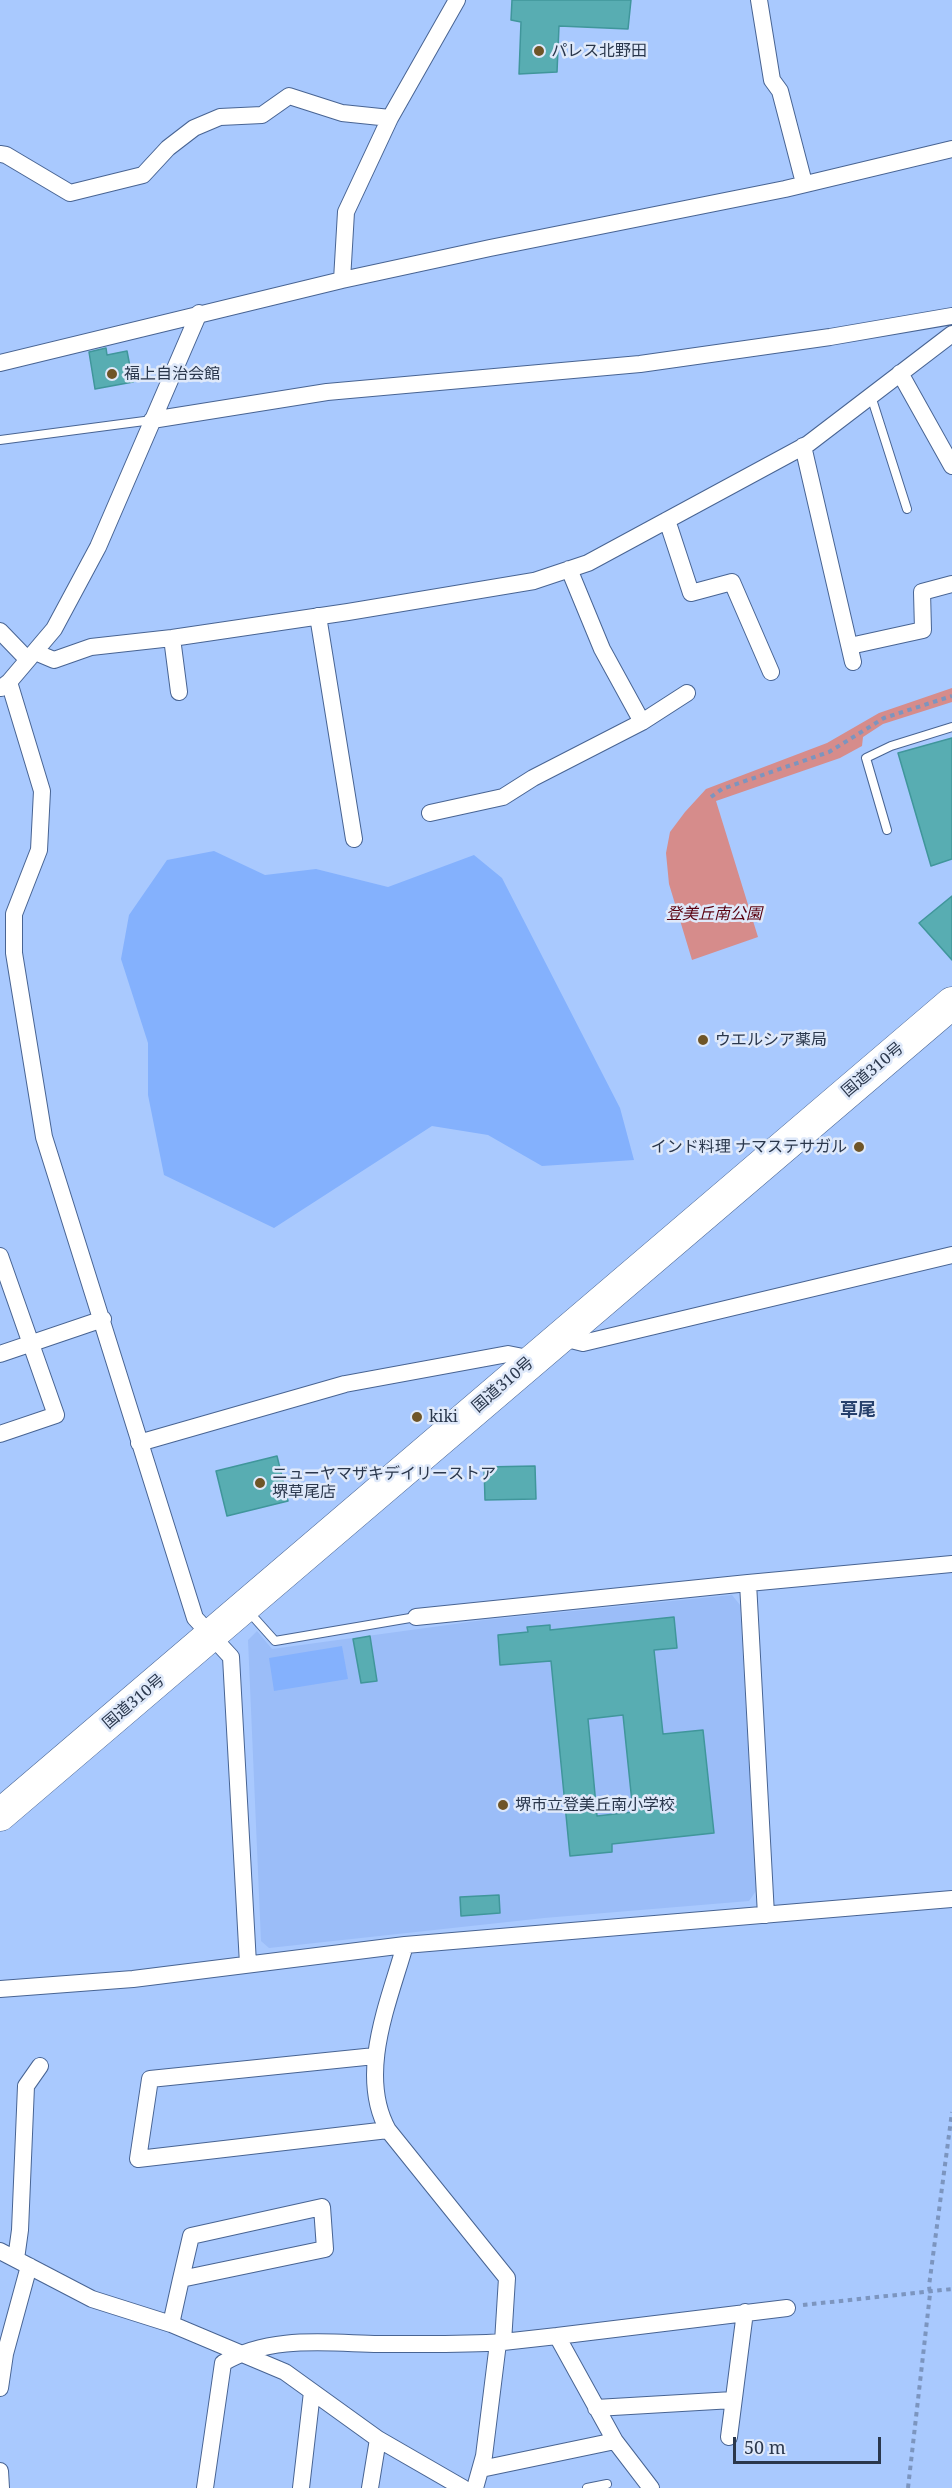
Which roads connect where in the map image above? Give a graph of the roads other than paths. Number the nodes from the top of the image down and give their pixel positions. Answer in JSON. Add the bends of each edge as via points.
{"nodes":[{"id":1,"x":457,"y":0,"type":"edge"},
{"id":2,"x":759,"y":0,"type":"edge"},
{"id":3,"x":390,"y":118,"type":"junction"},
{"id":4,"x":952,"y":149,"type":"edge"},
{"id":5,"x":0,"y":154,"type":"edge"},
{"id":6,"x":804,"y":183,"type":"junction"},
{"id":7,"x":342,"y":280,"type":"junction"},
{"id":8,"x":199,"y":313,"type":"junction"},
{"id":9,"x":952,"y":316,"type":"edge"},
{"id":10,"x":952,"y":333,"type":"edge"},
{"id":11,"x":0,"y":363,"type":"edge"},
{"id":12,"x":900,"y":373,"type":"junction"},
{"id":13,"x":871,"y":396,"type":"junction"},
{"id":14,"x":152,"y":420,"type":"junction"},
{"id":15,"x":0,"y":440,"type":"edge"},
{"id":16,"x":803,"y":446,"type":"junction"},
{"id":17,"x":952,"y":466,"type":"edge"},
{"id":18,"x":907,"y":509,"type":"dead end"},
{"id":19,"x":667,"y":520,"type":"junction"},
{"id":20,"x":569,"y":569,"type":"junction"},
{"id":21,"x":952,"y":584,"type":"edge"},
{"id":22,"x":318,"y":616,"type":"junction"},
{"id":23,"x":0,"y":631,"type":"edge"},
{"id":24,"x":172,"y":638,"type":"junction"},
{"id":25,"x":31,"y":656,"type":"junction"},
{"id":26,"x":771,"y":672,"type":"dead end"},
{"id":27,"x":5,"y":685,"type":"edge"},
{"id":28,"x":179,"y":692,"type":"dead end"},
{"id":29,"x":687,"y":693,"type":"dead end"},
{"id":30,"x":642,"y":722,"type":"junction"},
{"id":31,"x":952,"y":727,"type":"edge"},
{"id":32,"x":430,"y":813,"type":"dead end"},
{"id":33,"x":887,"y":830,"type":"dead end"},
{"id":34,"x":354,"y":839,"type":"dead end"},
{"id":35,"x":952,"y":1003,"type":"edge"},
{"id":36,"x":952,"y":1255,"type":"edge"},
{"id":37,"x":0,"y":1256,"type":"edge"},
{"id":38,"x":102,"y":1319,"type":"junction"},
{"id":39,"x":559,"y":1337,"type":"junction"},
{"id":40,"x":30,"y":1342,"type":"junction"},
{"id":41,"x":0,"y":1354,"type":"edge"},
{"id":42,"x":533,"y":1359,"type":"junction"},
{"id":43,"x":0,"y":1434,"type":"edge"},
{"id":44,"x":139,"y":1443,"type":"junction"},
{"id":45,"x":952,"y":1564,"type":"edge"},
{"id":46,"x":748,"y":1582,"type":"junction"},
{"id":47,"x":245,"y":1608,"type":"junction"},
{"id":48,"x":416,"y":1617,"type":"joint"},
{"id":49,"x":212,"y":1636,"type":"junction"},
{"id":50,"x":0,"y":1815,"type":"edge"},
{"id":51,"x":952,"y":1899,"type":"edge"},
{"id":52,"x":766,"y":1915,"type":"junction"},
{"id":53,"x":405,"y":1945,"type":"junction"},
{"id":54,"x":248,"y":1964,"type":"junction"},
{"id":55,"x":0,"y":1989,"type":"edge"},
{"id":56,"x":375,"y":2056,"type":"junction"},
{"id":57,"x":40,"y":2066,"type":"dead end"},
{"id":58,"x":388,"y":2130,"type":"junction"},
{"id":59,"x":0,"y":2251,"type":"edge"},
{"id":60,"x":23,"y":2263,"type":"junction"},
{"id":61,"x":181,"y":2279,"type":"junction"},
{"id":62,"x":787,"y":2308,"type":"road end"},
{"id":63,"x":745,"y":2312,"type":"junction"},
{"id":64,"x":171,"y":2324,"type":"junction"},
{"id":65,"x":557,"y":2336,"type":"junction"},
{"id":66,"x":501,"y":2342,"type":"junction"},
{"id":67,"x":241,"y":2352,"type":"junction"},
{"id":68,"x":0,"y":2388,"type":"edge"},
{"id":69,"x":312,"y":2392,"type":"junction"},
{"id":70,"x":733,"y":2400,"type":"junction"},
{"id":71,"x":596,"y":2408,"type":"junction"},
{"id":72,"x":729,"y":2437,"type":"dead end"},
{"id":73,"x":378,"y":2439,"type":"junction"},
{"id":74,"x":615,"y":2441,"type":"junction"},
{"id":75,"x":481,"y":2469,"type":"junction"},
{"id":76,"x":0,"y":2471,"type":"edge"},
{"id":77,"x":437,"y":2480,"type":"edge"},
{"id":78,"x":607,"y":2484,"type":"dead end"},
{"id":79,"x":1,"y":2488,"type":"edge"},
{"id":80,"x":205,"y":2488,"type":"edge"},
{"id":81,"x":301,"y":2488,"type":"edge"},
{"id":82,"x":370,"y":2488,"type":"edge"},
{"id":83,"x":464,"y":2488,"type":"edge"},
{"id":84,"x":476,"y":2488,"type":"edge"},
{"id":85,"x":587,"y":2488,"type":"edge"},
{"id":86,"x":651,"y":2488,"type":"edge"}],
"edges":[{"from":1,"to":3,"type":"street"},
{"from":2,"to":6,"type":"street","via":[[772,80],[780,91]]},
{"from":3,"to":5,"type":"street","via":[[342,113],[290,96],[262,115],[220,117],[194,128],[143,175],[70,193]]},
{"from":3,"to":7,"type":"street","via":[[346,212]]},
{"from":4,"to":6,"type":"street"},
{"from":6,"to":7,"type":"street"},
{"from":7,"to":8,"type":"street"},
{"from":8,"to":11,"type":"street"},
{"from":8,"to":14,"type":"street"},
{"from":9,"to":14,"type":"street","via":[[640,364],[327,392]]},
{"from":10,"to":12,"type":"street"},
{"from":12,"to":13,"type":"street"},
{"from":12,"to":17,"type":"street"},
{"from":13,"to":16,"type":"street"},
{"from":13,"to":18,"type":"lane"},
{"from":14,"to":15,"type":"lane"},
{"from":14,"to":25,"type":"street","via":[[98,547],[54,629]]},
{"from":16,"to":19,"type":"street"},
{"from":16,"to":21,"type":"street","via":[[852,654],[923,630],[922,592]]},
{"from":19,"to":20,"type":"street","via":[[588,563]]},
{"from":19,"to":26,"type":"street","via":[[691,593],[732,582]]},
{"from":20,"to":22,"type":"street","via":[[534,581]]},
{"from":20,"to":30,"type":"street","via":[[602,649]]},
{"from":22,"to":24,"type":"street"},
{"from":22,"to":34,"type":"street"},
{"from":23,"to":25,"type":"street"},
{"from":24,"to":25,"type":"street","via":[[91,647],[54,660]]},
{"from":24,"to":28,"type":"street"},
{"from":25,"to":27,"type":"street"},
{"from":27,"to":38,"type":"street","via":[[42,791],[39,850],[14,914],[14,953],[44,1137]]},
{"from":29,"to":30,"type":"street"},
{"from":30,"to":32,"type":"street","via":[[503,797]]},
{"from":31,"to":33,"type":"lane","via":[[866,758]]},
{"from":35,"to":39,"type":"highway","name":"国道310号"},
{"from":36,"to":39,"type":"street","via":[[583,1343]]},
{"from":37,"to":40,"type":"street"},
{"from":38,"to":40,"type":"street"},
{"from":38,"to":44,"type":"street"},
{"from":39,"to":42,"type":"highway","name":"国道310号"},
{"from":40,"to":41,"type":"street"},
{"from":40,"to":43,"type":"street","via":[[56,1415]]},
{"from":42,"to":44,"type":"street","via":[[508,1354],[345,1383]]},
{"from":42,"to":47,"type":"highway","name":"国道310号"},
{"from":44,"to":49,"type":"street","via":[[195,1618]]},
{"from":45,"to":46,"type":"street"},
{"from":46,"to":48,"type":"street"},
{"from":46,"to":52,"type":"street"},
{"from":47,"to":48,"type":"lane","via":[[276,1641]]},
{"from":47,"to":49,"type":"highway","name":"国道310号"},
{"from":49,"to":50,"type":"highway","name":"国道310号"},
{"from":49,"to":54,"type":"street","via":[[231,1657]]},
{"from":51,"to":52,"type":"street"},
{"from":52,"to":53,"type":"street"},
{"from":53,"to":54,"type":"street"},
{"from":53,"to":56,"type":"street"},
{"from":54,"to":55,"type":"street","via":[[133,1979]]},
{"from":56,"to":58,"type":"street","via":[[379,2114]]},
{"from":56,"to":58,"type":"street","via":[[150,2079],[138,2159]]},
{"from":57,"to":60,"type":"street","via":[[26,2086],[20,2230]]},
{"from":58,"to":66,"type":"street","via":[[507,2278]]},
{"from":59,"to":60,"type":"street"},
{"from":60,"to":64,"type":"street","via":[[92,2299]]},
{"from":60,"to":68,"type":"street"},
{"from":61,"to":61,"type":"street","via":[[191,2236],[322,2207],[325,2249]]},
{"from":61,"to":64,"type":"street"},
{"from":62,"to":63,"type":"street"},
{"from":63,"to":65,"type":"street"},
{"from":63,"to":70,"type":"street"},
{"from":64,"to":67,"type":"street"},
{"from":65,"to":66,"type":"street"},
{"from":65,"to":71,"type":"street"},
{"from":66,"to":67,"type":"street","via":[[289,2342]]},
{"from":66,"to":75,"type":"street"},
{"from":67,"to":69,"type":"street","via":[[285,2372]]},
{"from":67,"to":80,"type":"street","via":[[223,2363]]},
{"from":69,"to":73,"type":"street"},
{"from":69,"to":81,"type":"street"},
{"from":70,"to":71,"type":"street"},
{"from":70,"to":72,"type":"street"},
{"from":71,"to":74,"type":"street"},
{"from":73,"to":77,"type":"street"},
{"from":73,"to":82,"type":"street"},
{"from":74,"to":75,"type":"street"},
{"from":74,"to":86,"type":"street"},
{"from":75,"to":84,"type":"street"},
{"from":76,"to":79,"type":"street"},
{"from":77,"to":83,"type":"street"},
{"from":78,"to":85,"type":"lane"}]}
